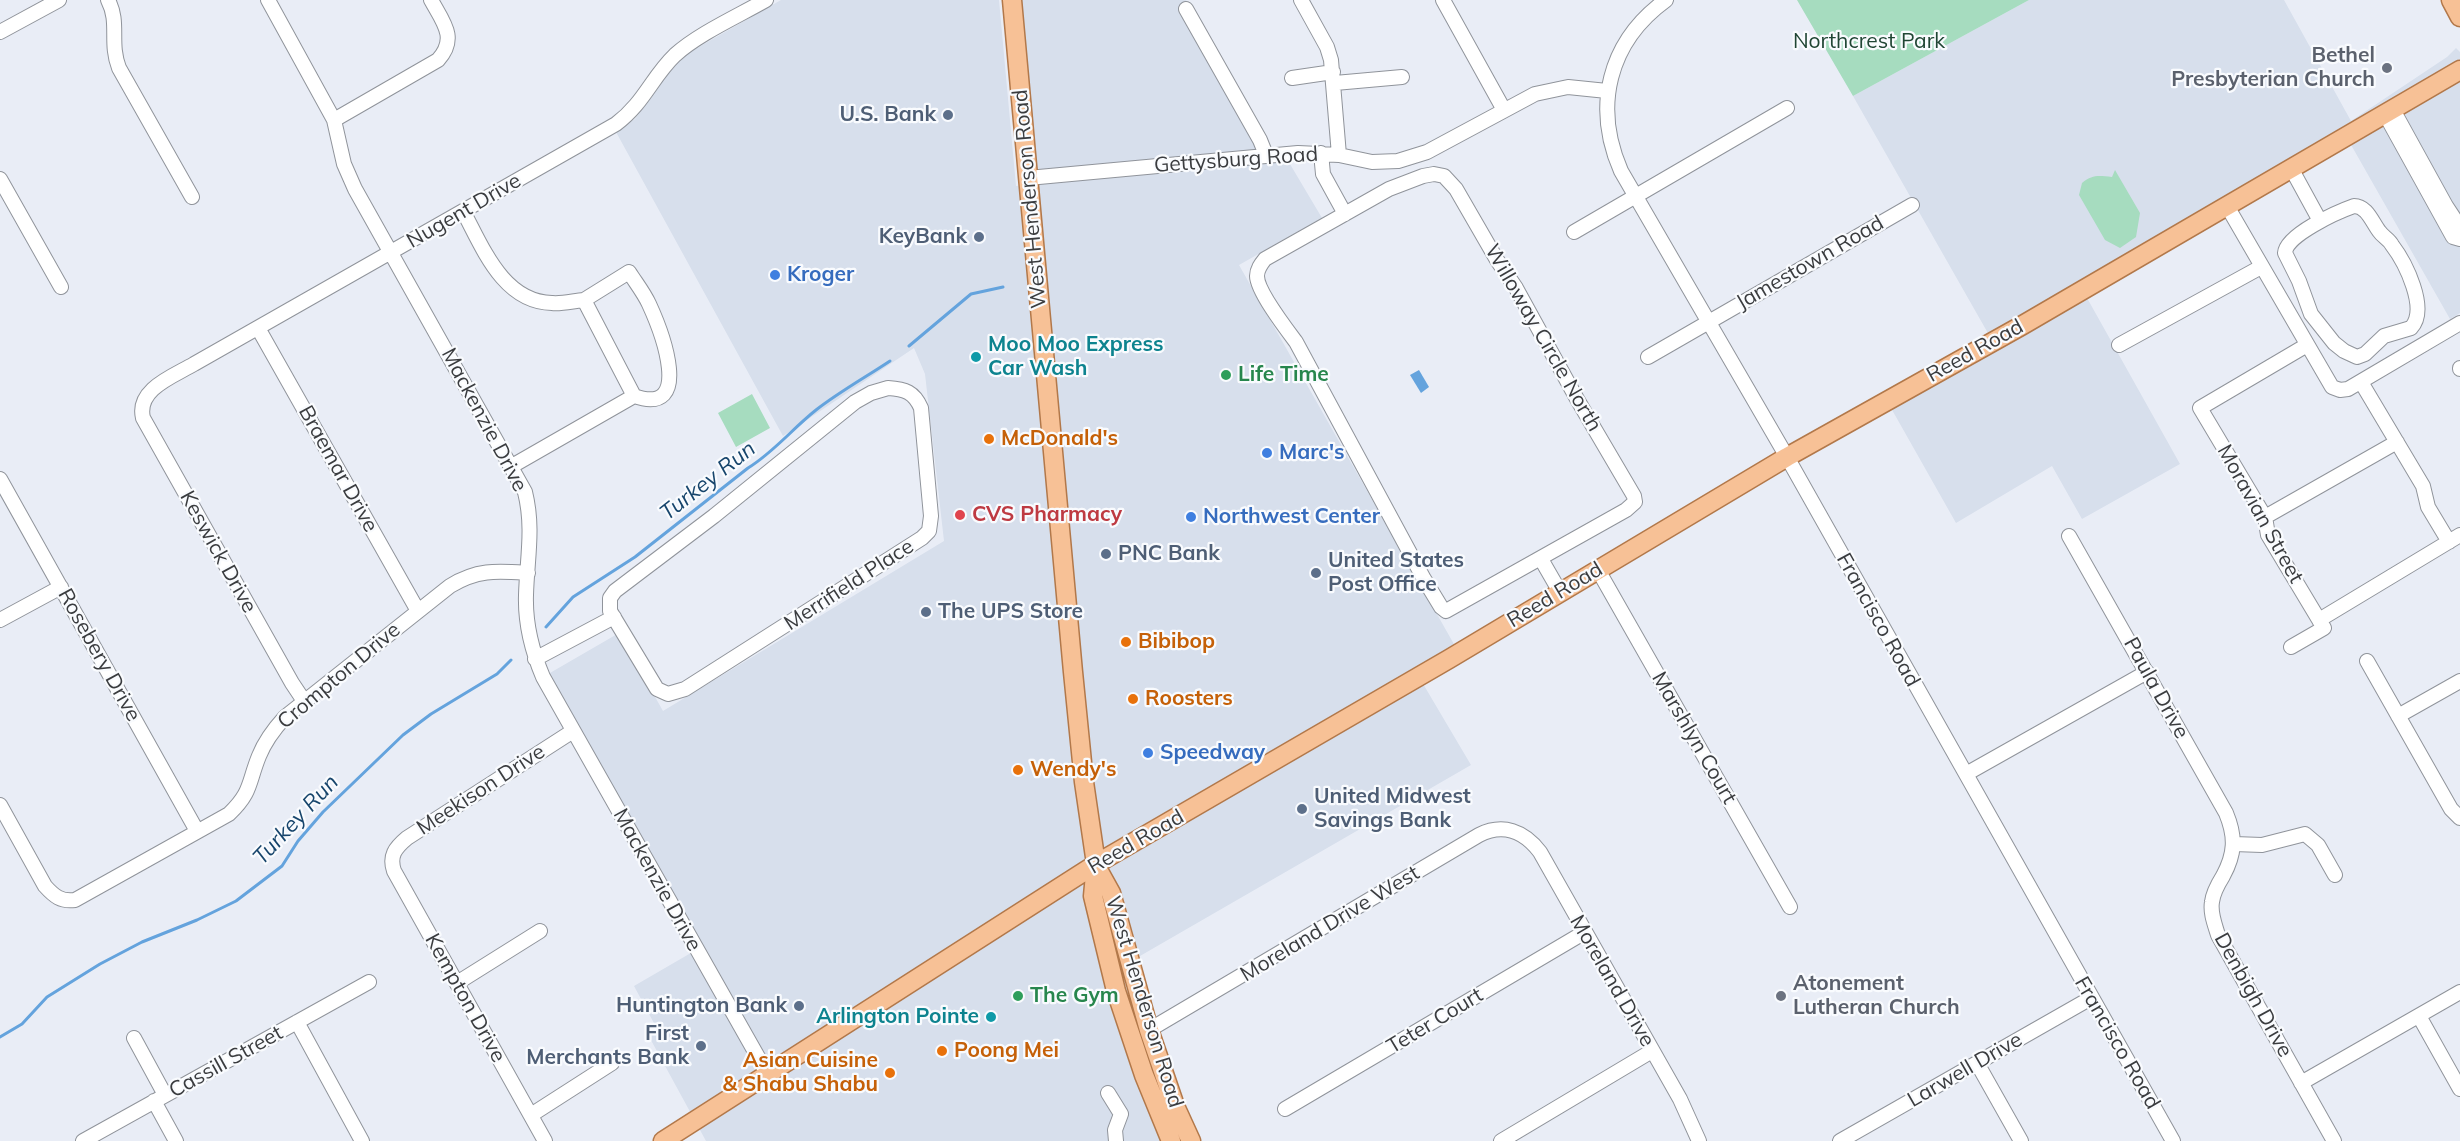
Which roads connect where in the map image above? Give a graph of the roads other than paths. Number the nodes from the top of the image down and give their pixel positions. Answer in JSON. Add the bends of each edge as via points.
{"nodes":[{"id":1,"x":59,"y":0,"type":"edge"},
{"id":2,"x":108,"y":0,"type":"edge"},
{"id":3,"x":268,"y":0,"type":"edge"},
{"id":4,"x":431,"y":0,"type":"edge"},
{"id":5,"x":766,"y":0,"type":"edge"},
{"id":6,"x":1012,"y":0,"type":"edge"},
{"id":7,"x":1301,"y":0,"type":"edge"},
{"id":8,"x":1443,"y":0,"type":"edge"},
{"id":9,"x":1666,"y":0,"type":"edge"},
{"id":10,"x":2451,"y":0,"type":"edge"},
{"id":11,"x":1186,"y":9,"type":"dead end"},
{"id":12,"x":2460,"y":17,"type":"edge"},
{"id":13,"x":0,"y":32,"type":"edge"},
{"id":14,"x":2460,"y":70,"type":"edge"},
{"id":15,"x":1334,"y":77,"type":"junction"},
{"id":16,"x":1402,"y":77,"type":"dead end"},
{"id":17,"x":1292,"y":78,"type":"dead end"},
{"id":18,"x":1607,"y":91,"type":"junction"},
{"id":19,"x":1787,"y":108,"type":"dead end"},
{"id":20,"x":1504,"y":110,"type":"junction"},
{"id":21,"x":2389,"y":111,"type":"junction"},
{"id":22,"x":334,"y":120,"type":"junction"},
{"id":23,"x":1321,"y":153,"type":"junction"},
{"id":24,"x":1266,"y":155,"type":"junction"},
{"id":25,"x":1339,"y":155,"type":"junction"},
{"id":26,"x":2291,"y":168,"type":"junction"},
{"id":27,"x":1028,"y":178,"type":"junction"},
{"id":28,"x":0,"y":179,"type":"edge"},
{"id":29,"x":192,"y":197,"type":"dead end"},
{"id":30,"x":1635,"y":197,"type":"junction"},
{"id":31,"x":1912,"y":205,"type":"dead end"},
{"id":32,"x":2227,"y":206,"type":"junction"},
{"id":33,"x":463,"y":212,"type":"junction"},
{"id":34,"x":1345,"y":214,"type":"junction"},
{"id":35,"x":2320,"y":221,"type":"junction"},
{"id":36,"x":2460,"y":227,"type":"edge"},
{"id":37,"x":1574,"y":232,"type":"dead end"},
{"id":38,"x":2460,"y":239,"type":"edge"},
{"id":39,"x":392,"y":252,"type":"junction"},
{"id":40,"x":2261,"y":267,"type":"junction"},
{"id":41,"x":61,"y":286,"type":"dead end"},
{"id":42,"x":584,"y":300,"type":"junction"},
{"id":43,"x":1708,"y":322,"type":"junction"},
{"id":44,"x":2460,"y":323,"type":"edge"},
{"id":45,"x":258,"y":328,"type":"junction"},
{"id":46,"x":2119,"y":345,"type":"dead end"},
{"id":47,"x":2307,"y":345,"type":"junction"},
{"id":48,"x":1648,"y":357,"type":"dead end"},
{"id":49,"x":2361,"y":382,"type":"junction"},
{"id":50,"x":634,"y":396,"type":"junction"},
{"id":51,"x":143,"y":400,"type":"joint"},
{"id":52,"x":2397,"y":442,"type":"junction"},
{"id":53,"x":1787,"y":457,"type":"junction"},
{"id":54,"x":512,"y":466,"type":"junction"},
{"id":55,"x":0,"y":478,"type":"edge"},
{"id":56,"x":2265,"y":518,"type":"junction"},
{"id":57,"x":2069,"y":536,"type":"dead end"},
{"id":58,"x":2454,"y":539,"type":"edge"},
{"id":59,"x":1541,"y":559,"type":"junction"},
{"id":60,"x":1598,"y":570,"type":"junction"},
{"id":61,"x":528,"y":573,"type":"junction"},
{"id":62,"x":61,"y":586,"type":"junction"},
{"id":63,"x":1560,"y":592,"type":"junction"},
{"id":64,"x":418,"y":611,"type":"junction"},
{"id":65,"x":614,"y":617,"type":"junction"},
{"id":66,"x":0,"y":620,"type":"edge"},
{"id":67,"x":2319,"y":620,"type":"junction"},
{"id":68,"x":2291,"y":647,"type":"dead end"},
{"id":69,"x":535,"y":659,"type":"junction"},
{"id":70,"x":2367,"y":661,"type":"dead end"},
{"id":71,"x":2147,"y":672,"type":"junction"},
{"id":72,"x":2460,"y":681,"type":"edge"},
{"id":73,"x":304,"y":701,"type":"junction"},
{"id":74,"x":2398,"y":716,"type":"junction"},
{"id":75,"x":573,"y":730,"type":"junction"},
{"id":76,"x":1966,"y":774,"type":"junction"},
{"id":77,"x":0,"y":805,"type":"edge"},
{"id":78,"x":2460,"y":819,"type":"edge"},
{"id":79,"x":1513,"y":830,"type":"joint"},
{"id":80,"x":198,"y":831,"type":"junction"},
{"id":81,"x":2234,"y":844,"type":"junction"},
{"id":82,"x":393,"y":853,"type":"joint"},
{"id":83,"x":1096,"y":864,"type":"junction"},
{"id":84,"x":2335,"y":875,"type":"dead end"},
{"id":85,"x":1790,"y":907,"type":"dead end"},
{"id":86,"x":540,"y":931,"type":"dead end"},
{"id":87,"x":1585,"y":932,"type":"junction"},
{"id":88,"x":369,"y":982,"type":"dead end"},
{"id":89,"x":457,"y":983,"type":"junction"},
{"id":90,"x":1116,"y":991,"type":"junction"},
{"id":91,"x":2460,"y":992,"type":"edge"},
{"id":92,"x":2091,"y":998,"type":"junction"},
{"id":93,"x":2419,"y":1016,"type":"junction"},
{"id":94,"x":297,"y":1022,"type":"junction"},
{"id":95,"x":1149,"y":1030,"type":"junction"},
{"id":96,"x":134,"y":1038,"type":"dead end"},
{"id":97,"x":1652,"y":1051,"type":"junction"},
{"id":98,"x":1126,"y":1058,"type":"dead end"},
{"id":99,"x":612,"y":1063,"type":"dead end"},
{"id":100,"x":1977,"y":1063,"type":"junction"},
{"id":101,"x":767,"y":1073,"type":"junction"},
{"id":102,"x":2301,"y":1083,"type":"junction"},
{"id":103,"x":2460,"y":1089,"type":"edge"},
{"id":104,"x":1108,"y":1093,"type":"dead end"},
{"id":105,"x":160,"y":1098,"type":"junction"},
{"id":106,"x":1285,"y":1109,"type":"dead end"},
{"id":107,"x":531,"y":1115,"type":"junction"},
{"id":108,"x":83,"y":1141,"type":"edge"},
{"id":109,"x":176,"y":1141,"type":"edge"},
{"id":110,"x":362,"y":1141,"type":"edge"},
{"id":111,"x":545,"y":1141,"type":"edge"},
{"id":112,"x":663,"y":1141,"type":"edge"},
{"id":113,"x":1116,"y":1141,"type":"edge"},
{"id":114,"x":1171,"y":1141,"type":"edge"},
{"id":115,"x":1191,"y":1141,"type":"edge"},
{"id":116,"x":1501,"y":1141,"type":"edge"},
{"id":117,"x":1700,"y":1141,"type":"edge"},
{"id":118,"x":1840,"y":1141,"type":"edge"},
{"id":119,"x":2021,"y":1141,"type":"edge"},
{"id":120,"x":2173,"y":1141,"type":"edge"},
{"id":121,"x":2334,"y":1141,"type":"edge"}],
"edges":[{"from":1,"to":13,"type":"street"},
{"from":2,"to":29,"type":"street","via":[[114,16],[113,51],[119,68]]},
{"from":3,"to":22,"type":"street","name":"Mackenzie Drive"},
{"from":4,"to":22,"type":"street","via":[[449,38],[447,51]]},
{"from":5,"to":33,"type":"street","name":"Nugent Drive","via":[[675,55],[638,105],[616,124]]},
{"from":6,"to":27,"type":"main road","name":"West Henderson Road"},
{"from":7,"to":15,"type":"street","via":[[1327,47]]},
{"from":8,"to":20,"type":"street"},
{"from":9,"to":18,"type":"street","via":[[1631,34]]},
{"from":10,"to":12,"type":"main road"},
{"from":11,"to":24,"type":"street"},
{"from":14,"to":21,"type":"main road","name":"Reed Road"},
{"from":15,"to":16,"type":"street"},
{"from":15,"to":17,"type":"street"},
{"from":15,"to":25,"type":"street"},
{"from":18,"to":20,"type":"street","name":"Gettysburg Road","via":[[1557,88]]},
{"from":18,"to":30,"type":"street","name":"Francisco Road","via":[[1615,157]]},
{"from":19,"to":30,"type":"street"},
{"from":20,"to":25,"type":"street","name":"Gettysburg Road","via":[[1449,142],[1398,161],[1372,162]]},
{"from":21,"to":26,"type":"main road","name":"Reed Road"},
{"from":21,"to":36,"type":"street"},
{"from":21,"to":38,"type":"street","via":[[2448,228],[2453,237]]},
{"from":22,"to":39,"type":"street","name":"Mackenzie Drive","via":[[347,171]]},
{"from":23,"to":24,"type":"street","name":"Gettysburg Road"},
{"from":23,"to":25,"type":"street","name":"Gettysburg Road"},
{"from":23,"to":34,"type":"street","via":[[1323,174]]},
{"from":24,"to":27,"type":"street","name":"Gettysburg Road"},
{"from":26,"to":32,"type":"main road","name":"Reed Road"},
{"from":26,"to":35,"type":"street"},
{"from":27,"to":83,"type":"main road","name":"West Henderson Road","via":[[1073,672]]},
{"from":28,"to":41,"type":"street"},
{"from":30,"to":37,"type":"street"},
{"from":30,"to":43,"type":"street","name":"Francisco Road"},
{"from":31,"to":43,"type":"street","name":"Jamestown Road"},
{"from":32,"to":40,"type":"street"},
{"from":32,"to":53,"type":"main road","name":"Reed Road"},
{"from":33,"to":39,"type":"street","name":"Nugent Drive"},
{"from":33,"to":42,"type":"street","via":[[493,266],[517,292],[550,303]]},
{"from":34,"to":59,"type":"street","name":"Willoway Circle North","via":[[1408,181],[1434,174],[1444,176],[1456,189],[1548,343],[1635,502]]},
{"from":34,"to":59,"type":"street","via":[[1265,260],[1257,275],[1424,579],[1446,610]]},
{"from":35,"to":35,"type":"street","via":[[2354,206],[2364,209],[2406,267],[2416,300],[2418,317],[2411,328],[2384,336],[2357,357],[2334,343],[2311,314],[2285,253],[2288,243]]},
{"from":39,"to":45,"type":"street","name":"Nugent Drive"},
{"from":39,"to":54,"type":"street","name":"Mackenzie Drive"},
{"from":40,"to":46,"type":"street"},
{"from":40,"to":47,"type":"street"},
{"from":42,"to":50,"type":"street"},
{"from":42,"to":50,"type":"street","via":[[629,272],[648,302],[669,365],[669,386],[659,398]]},
{"from":43,"to":48,"type":"street","name":"Jamestown Road"},
{"from":43,"to":53,"type":"street","name":"Francisco Road"},
{"from":44,"to":49,"type":"street"},
{"from":45,"to":51,"type":"street","name":"Nugent Drive","via":[[158,386]]},
{"from":45,"to":64,"type":"street","name":"Braemar Drive"},
{"from":47,"to":49,"type":"street","via":[[2332,387],[2348,389]]},
{"from":47,"to":56,"type":"street","name":"Moravian Street","via":[[2200,408]]},
{"from":49,"to":52,"type":"street"},
{"from":50,"to":54,"type":"street"},
{"from":51,"to":73,"type":"street","name":"Keswick Drive","via":[[143,418]]},
{"from":52,"to":56,"type":"street"},
{"from":52,"to":58,"type":"street","via":[[2423,486],[2428,507]]},
{"from":53,"to":60,"type":"main road","name":"Reed Road"},
{"from":53,"to":76,"type":"street","name":"Francisco Road"},
{"from":54,"to":61,"type":"street","name":"Mackenzie Drive","via":[[530,513]]},
{"from":55,"to":62,"type":"street","name":"Rosebery Drive"},
{"from":56,"to":67,"type":"street","name":"Moravian Street","via":[[2268,535]]},
{"from":57,"to":71,"type":"street","name":"Paula Drive"},
{"from":58,"to":67,"type":"street"},
{"from":59,"to":63,"type":"street"},
{"from":60,"to":63,"type":"main road","name":"Reed Road"},
{"from":60,"to":85,"type":"street","name":"Marshlyn Court"},
{"from":61,"to":64,"type":"street","name":"Crompton Drive","via":[[473,574]]},
{"from":61,"to":69,"type":"street","name":"Mackenzie Drive","via":[[527,625]]},
{"from":62,"to":66,"type":"street"},
{"from":62,"to":80,"type":"street","name":"Rosebery Drive"},
{"from":63,"to":83,"type":"main road","name":"Reed Road"},
{"from":64,"to":73,"type":"street","name":"Crompton Drive"},
{"from":65,"to":65,"type":"street","name":"Merrifield Place","via":[[609,605],[615,591],[855,402],[883,389],[902,389],[915,396],[922,412],[931,516],[929,531],[922,538],[674,694],[662,692],[652,684]]},
{"from":65,"to":69,"type":"street"},
{"from":67,"to":68,"type":"street","via":[[2324,628]]},
{"from":69,"to":75,"type":"street","name":"Mackenzie Drive"},
{"from":70,"to":74,"type":"street"},
{"from":71,"to":76,"type":"street"},
{"from":71,"to":81,"type":"street","name":"Paula Drive","via":[[2226,813],[2233,828]]},
{"from":72,"to":74,"type":"street"},
{"from":73,"to":80,"type":"street","name":"Crompton Drive","via":[[273,730],[241,802],[229,814]]},
{"from":74,"to":78,"type":"street"},
{"from":75,"to":82,"type":"street","name":"Meekison Drive","via":[[406,838]]},
{"from":75,"to":101,"type":"street","name":"Mackenzie Drive"},
{"from":76,"to":92,"type":"street","name":"Francisco Road"},
{"from":77,"to":80,"type":"street","name":"Crompton Drive","via":[[45,886],[53,896],[65,901],[83,896]]},
{"from":79,"to":87,"type":"street","name":"Moreland Drive","via":[[1540,852]]},
{"from":79,"to":95,"type":"street","name":"Moreland Drive West","via":[[1495,829],[1479,835]]},
{"from":81,"to":84,"type":"street","via":[[2262,845],[2305,834],[2318,845]]},
{"from":81,"to":102,"type":"street","name":"Denbigh Drive","via":[[2233,856],[2216,888],[2213,919],[2218,935]]},
{"from":82,"to":89,"type":"street","name":"Kempton Drive","via":[[394,872]]},
{"from":83,"to":90,"type":"main road","name":"West Henderson Road","via":[[1093,896]]},
{"from":83,"to":95,"type":"main road","name":"West Henderson Road","via":[[1111,893]]},
{"from":83,"to":101,"type":"main road","name":"Reed Road"},
{"from":86,"to":89,"type":"street"},
{"from":87,"to":97,"type":"street","name":"Moreland Drive"},
{"from":87,"to":106,"type":"street","name":"Teter Court"},
{"from":88,"to":94,"type":"street","name":"Cassill Street"},
{"from":89,"to":107,"type":"street","name":"Kempton Drive"},
{"from":90,"to":98,"type":"main road","via":[[1110,1000]]},
{"from":90,"to":114,"type":"main road","name":"West Henderson Road"},
{"from":91,"to":93,"type":"street"},
{"from":92,"to":100,"type":"street","name":"Larwell Drive"},
{"from":92,"to":120,"type":"street","name":"Francisco Road"},
{"from":93,"to":102,"type":"street"},
{"from":93,"to":103,"type":"street"},
{"from":94,"to":105,"type":"street","name":"Cassill Street"},
{"from":94,"to":110,"type":"street"},
{"from":95,"to":115,"type":"main road","name":"West Henderson Road"},
{"from":96,"to":105,"type":"street"},
{"from":97,"to":116,"type":"street"},
{"from":97,"to":117,"type":"street","name":"Moreland Drive"},
{"from":99,"to":107,"type":"street"},
{"from":100,"to":118,"type":"street","name":"Larwell Drive"},
{"from":100,"to":119,"type":"street"},
{"from":101,"to":112,"type":"main road","name":"Reed Road"},
{"from":102,"to":121,"type":"street","name":"Denbigh Drive"},
{"from":104,"to":113,"type":"street","via":[[1121,1114]]},
{"from":105,"to":108,"type":"street","name":"Cassill Street"},
{"from":105,"to":109,"type":"street"},
{"from":107,"to":111,"type":"street","name":"Kempton Drive"}]}
